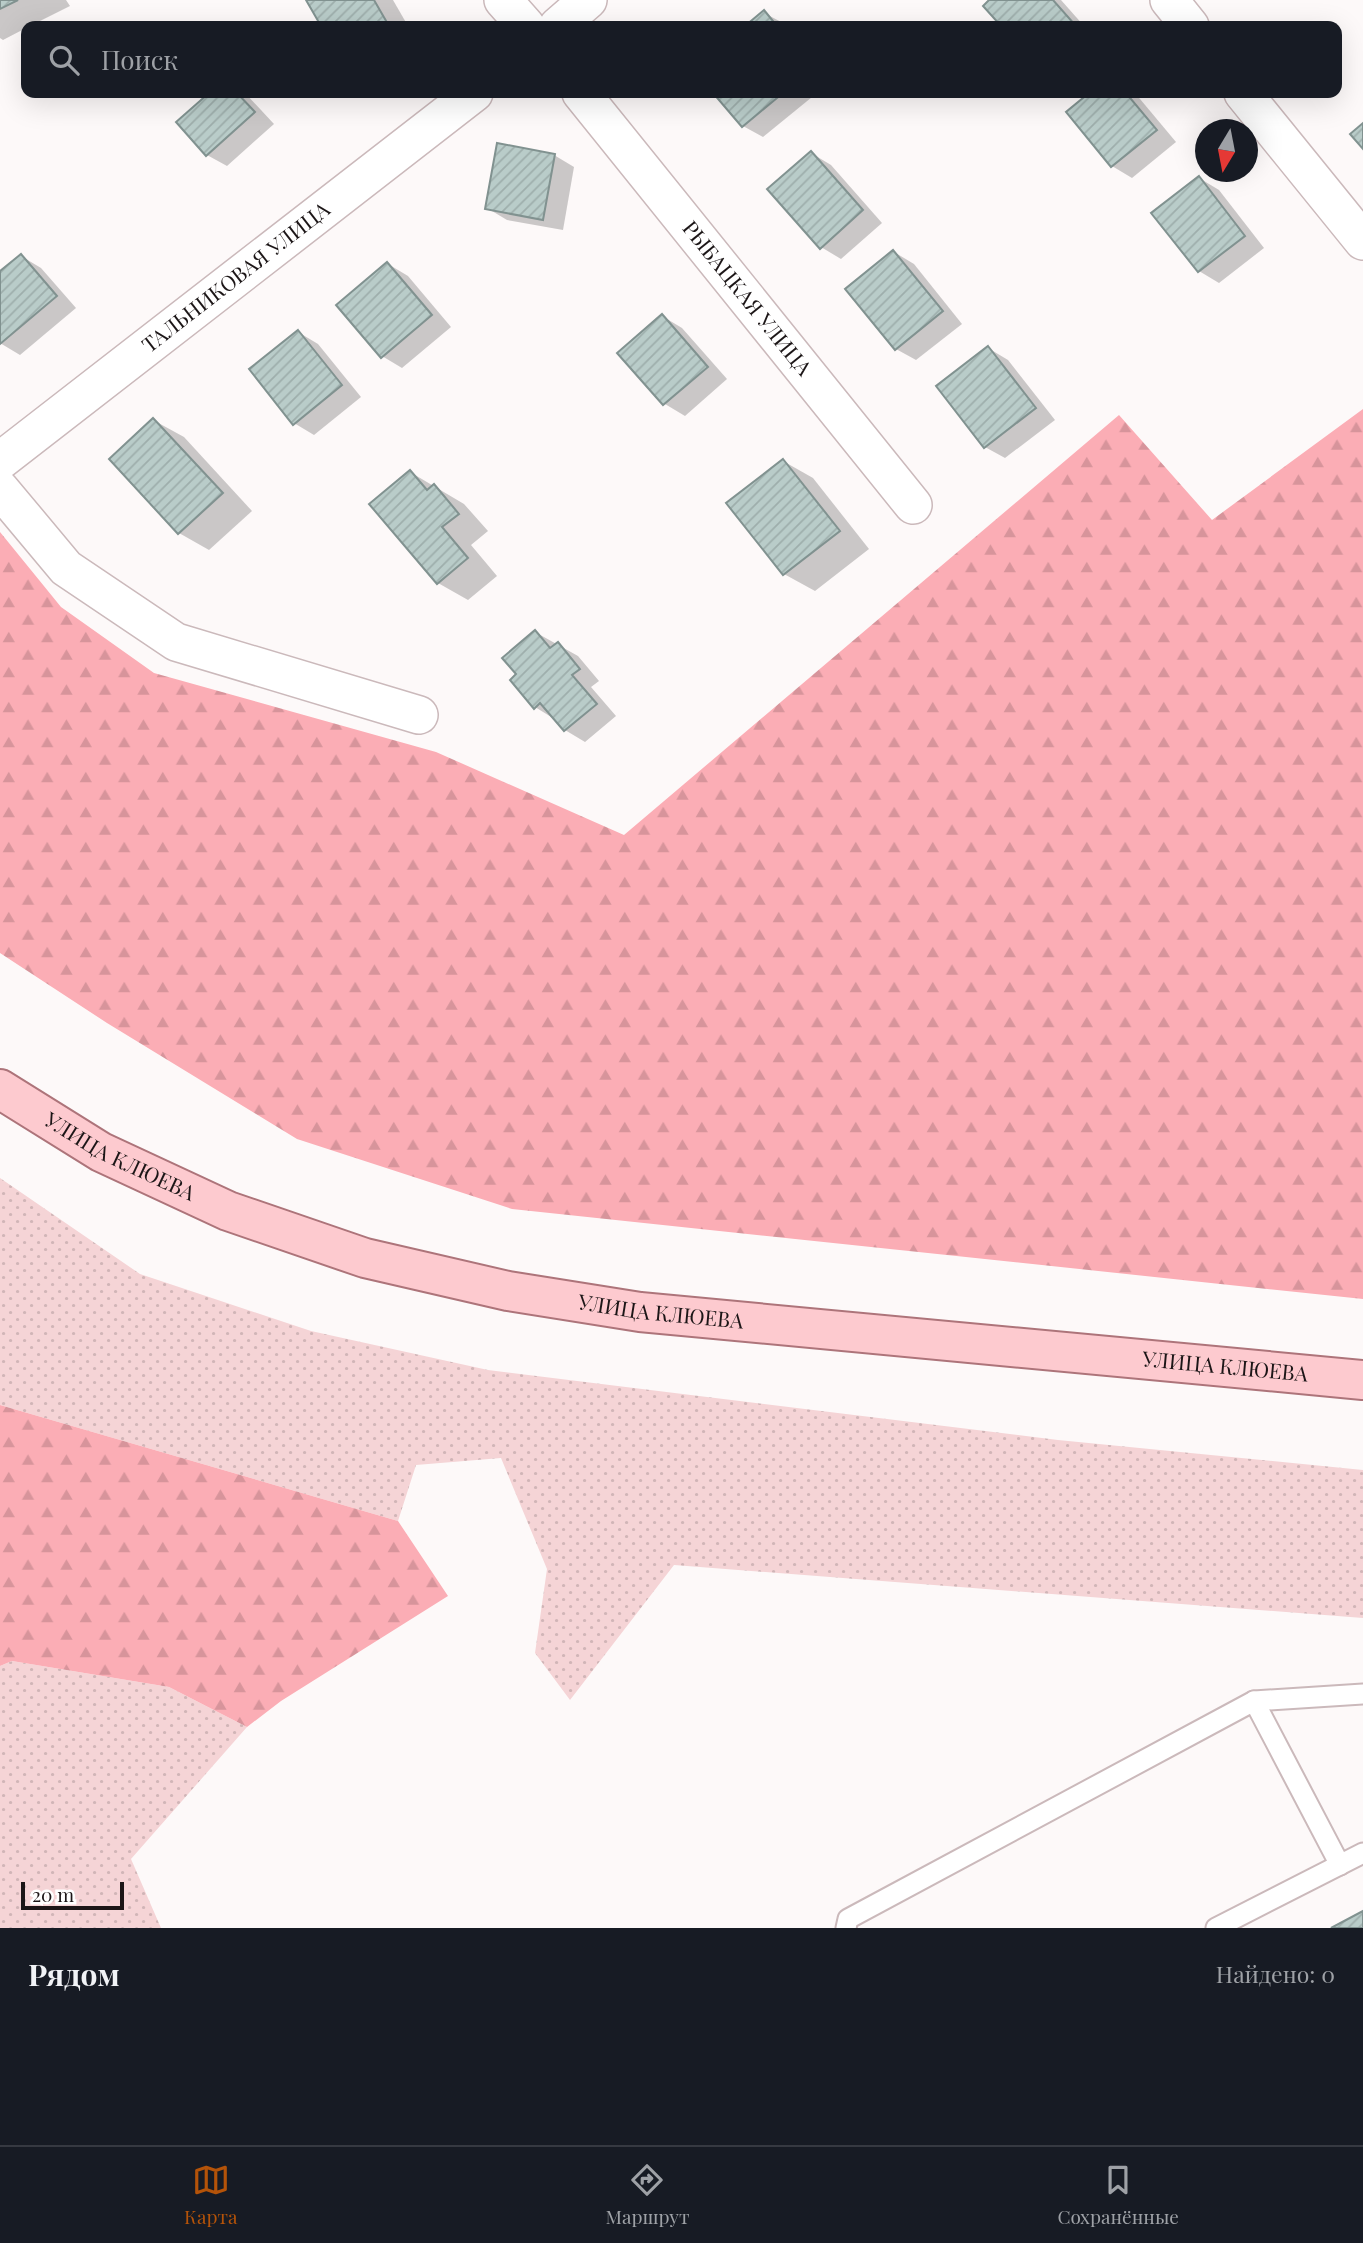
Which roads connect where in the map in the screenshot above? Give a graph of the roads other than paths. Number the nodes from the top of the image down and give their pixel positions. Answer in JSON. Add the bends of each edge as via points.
{"nodes":[{"id":1,"x":503,"y":0,"type":"edge"},
{"id":2,"x":589,"y":0,"type":"edge"},
{"id":3,"x":1169,"y":0,"type":"edge"},
{"id":4,"x":522,"y":21,"type":"edge"},
{"id":5,"x":564,"y":21,"type":"edge"},
{"id":6,"x":1186,"y":21,"type":"edge"},
{"id":7,"x":468,"y":98,"type":"edge"},
{"id":8,"x":585,"y":98,"type":"edge"},
{"id":9,"x":1247,"y":98,"type":"edge"},
{"id":10,"x":1363,"y":241,"type":"edge"},
{"id":11,"x":0,"y":461,"type":"edge"},
{"id":12,"x":0,"y":489,"type":"edge"},
{"id":13,"x":913,"y":505,"type":"dead end"},
{"id":14,"x":419,"y":715,"type":"dead end"},
{"id":15,"x":0,"y":1089,"type":"edge"},
{"id":16,"x":1363,"y":1380,"type":"edge"},
{"id":17,"x":1363,"y":1694,"type":"edge"},
{"id":18,"x":1254,"y":1701,"type":"junction"},
{"id":19,"x":1363,"y":1853,"type":"edge"},
{"id":20,"x":1340,"y":1865,"type":"junction"},
{"id":21,"x":846,"y":1928,"type":"edge"},
{"id":22,"x":1216,"y":1928,"type":"edge"}],
"edges":[{"from":1,"to":4,"type":"street"},
{"from":2,"to":5,"type":"street"},
{"from":3,"to":6,"type":"street"},
{"from":7,"to":11,"type":"street","name":"ТАЛЬНИКОВАЯ УЛИЦА"},
{"from":8,"to":13,"type":"street","name":"РЫБАЦКАЯ УЛИЦА"},
{"from":9,"to":10,"type":"street"},
{"from":12,"to":14,"type":"street","via":[[66,568],[176,642]]},
{"from":15,"to":16,"type":"main road","name":"УЛИЦА КЛЮЕВА","via":[[101,1152],[228,1211],[365,1258],[508,1291],[639,1312]]},
{"from":17,"to":18,"type":"lane"},
{"from":18,"to":20,"type":"lane"},
{"from":18,"to":21,"type":"lane","via":[[848,1919]]},
{"from":19,"to":20,"type":"lane"},
{"from":20,"to":22,"type":"lane"}]}
